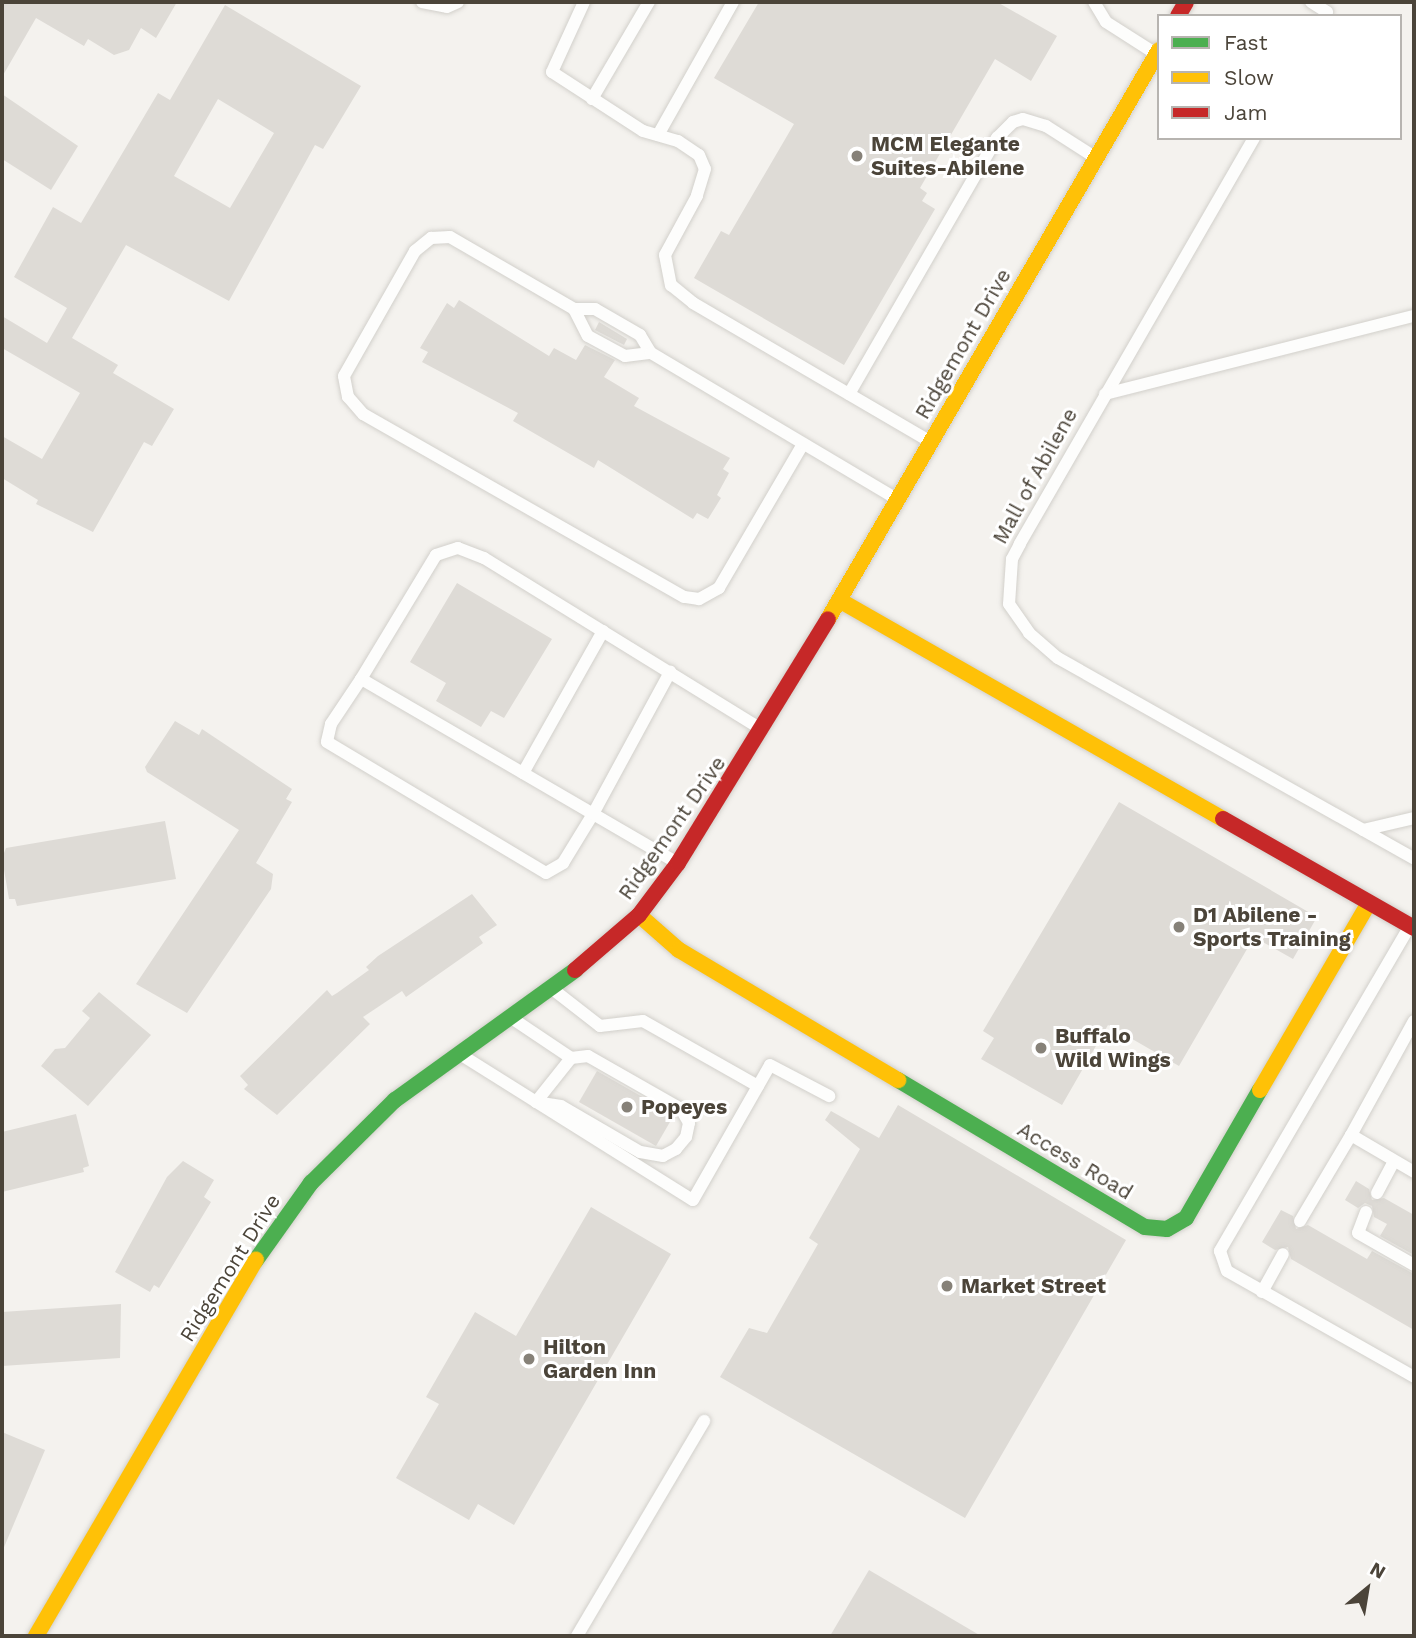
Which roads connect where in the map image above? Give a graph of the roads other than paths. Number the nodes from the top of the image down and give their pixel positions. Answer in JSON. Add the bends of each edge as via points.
{"nodes":[{"id":1,"x":422,"y":2,"type":"edge"},
{"id":2,"x":458,"y":2,"type":"edge"},
{"id":3,"x":584,"y":2,"type":"edge"},
{"id":4,"x":649,"y":2,"type":"edge"},
{"id":5,"x":733,"y":2,"type":"edge"},
{"id":6,"x":1094,"y":2,"type":"edge"},
{"id":7,"x":1311,"y":2,"type":"edge"},
{"id":8,"x":1329,"y":10,"type":"edge"},
{"id":9,"x":1157,"y":51,"type":"edge"},
{"id":10,"x":1157,"y":54,"type":"edge"},
{"id":11,"x":592,"y":99,"type":"junction"},
{"id":12,"x":658,"y":135,"type":"junction"},
{"id":13,"x":1253,"y":140,"type":"edge"},
{"id":14,"x":1096,"y":158,"type":"junction"},
{"id":15,"x":574,"y":309,"type":"junction"},
{"id":16,"x":1414,"y":316,"type":"edge"},
{"id":17,"x":651,"y":354,"type":"junction"},
{"id":18,"x":849,"y":394,"type":"junction"},
{"id":19,"x":1105,"y":394,"type":"junction"},
{"id":20,"x":930,"y":442,"type":"junction"},
{"id":21,"x":803,"y":444,"type":"junction"},
{"id":22,"x":898,"y":499,"type":"junction"},
{"id":23,"x":839,"y":600,"type":"junction"},
{"id":24,"x":603,"y":631,"type":"junction"},
{"id":25,"x":670,"y":673,"type":"junction"},
{"id":26,"x":361,"y":679,"type":"junction"},
{"id":27,"x":762,"y":729,"type":"junction"},
{"id":28,"x":523,"y":773,"type":"junction"},
{"id":29,"x":593,"y":814,"type":"junction"},
{"id":30,"x":1414,"y":818,"type":"edge"},
{"id":31,"x":1363,"y":830,"type":"junction"},
{"id":32,"x":1414,"y":859,"type":"edge"},
{"id":33,"x":678,"y":863,"type":"junction"},
{"id":34,"x":1369,"y":903,"type":"junction"},
{"id":35,"x":639,"y":915,"type":"junction"},
{"id":36,"x":1412,"y":927,"type":"edge"},
{"id":37,"x":552,"y":989,"type":"junction"},
{"id":38,"x":512,"y":1018,"type":"junction"},
{"id":39,"x":1414,"y":1021,"type":"edge"},
{"id":40,"x":460,"y":1054,"type":"junction"},
{"id":41,"x":571,"y":1058,"type":"junction"},
{"id":42,"x":758,"y":1086,"type":"junction"},
{"id":43,"x":829,"y":1096,"type":"dead end"},
{"id":44,"x":536,"y":1102,"type":"junction"},
{"id":45,"x":1351,"y":1135,"type":"junction"},
{"id":46,"x":1394,"y":1161,"type":"junction"},
{"id":47,"x":1414,"y":1172,"type":"edge"},
{"id":48,"x":1377,"y":1193,"type":"dead end"},
{"id":49,"x":1366,"y":1212,"type":"dead end"},
{"id":50,"x":1300,"y":1221,"type":"dead end"},
{"id":51,"x":1283,"y":1254,"type":"dead end"},
{"id":52,"x":1414,"y":1265,"type":"edge"},
{"id":53,"x":1262,"y":1292,"type":"junction"},
{"id":54,"x":1414,"y":1377,"type":"edge"},
{"id":55,"x":705,"y":1421,"type":"dead end"},
{"id":56,"x":36,"y":1636,"type":"edge"},
{"id":57,"x":577,"y":1636,"type":"edge"}],
"edges":[{"from":1,"to":2,"type":"lane","via":[[447,7]]},
{"from":3,"to":11,"type":"lane","via":[[552,72]]},
{"from":4,"to":11,"type":"lane"},
{"from":5,"to":12,"type":"lane"},
{"from":6,"to":9,"type":"lane","via":[[1105,22]]},
{"from":7,"to":8,"type":"lane"},
{"from":10,"to":14,"type":"street","name":"Ridgemont Drive"},
{"from":11,"to":12,"type":"lane","via":[[643,131]]},
{"from":12,"to":18,"type":"lane","via":[[699,155],[705,169],[697,197],[665,255],[671,285],[693,303]]},
{"from":13,"to":19,"type":"lane","name":"Mall of Abilene"},
{"from":14,"to":18,"type":"lane","via":[[1046,126],[1023,119],[1013,122],[992,148]]},
{"from":14,"to":20,"type":"street","name":"Ridgemont Drive"},
{"from":15,"to":17,"type":"lane","via":[[595,309],[640,335]]},
{"from":15,"to":17,"type":"lane","via":[[588,336],[616,352]]},
{"from":15,"to":21,"type":"lane","via":[[450,237],[431,237],[415,251],[346,366],[348,397],[363,414],[684,597],[699,598],[719,588]]},
{"from":16,"to":19,"type":"lane"},
{"from":17,"to":21,"type":"lane"},
{"from":18,"to":20,"type":"lane"},
{"from":19,"to":31,"type":"lane","name":"Mall of Abilene","via":[[1012,559],[1009,604],[1029,632],[1058,658]]},
{"from":20,"to":22,"type":"street","name":"Ridgemont Drive"},
{"from":21,"to":22,"type":"lane"},
{"from":22,"to":23,"type":"street","name":"Ridgemont Drive"},
{"from":23,"to":27,"type":"street","name":"Ridgemont Drive"},
{"from":23,"to":34,"type":"street"},
{"from":24,"to":25,"type":"lane"},
{"from":24,"to":26,"type":"lane","via":[[484,558],[445,548],[436,555]]},
{"from":24,"to":28,"type":"lane"},
{"from":25,"to":27,"type":"lane"},
{"from":25,"to":29,"type":"lane"},
{"from":26,"to":28,"type":"lane"},
{"from":26,"to":29,"type":"lane","via":[[331,724],[327,742],[535,870],[546,873],[563,863]]},
{"from":27,"to":33,"type":"street","name":"Ridgemont Drive"},
{"from":28,"to":29,"type":"lane"},
{"from":29,"to":33,"type":"lane"},
{"from":30,"to":31,"type":"lane"},
{"from":31,"to":32,"type":"lane","name":"Mall of Abilene"},
{"from":33,"to":35,"type":"street","name":"Ridgemont Drive"},
{"from":34,"to":35,"type":"street","name":"Access Road","via":[[1186,1218],[1167,1229],[1145,1227],[678,950]]},
{"from":34,"to":36,"type":"street"},
{"from":35,"to":37,"type":"street","name":"Ridgemont Drive"},
{"from":36,"to":53,"type":"lane","via":[[1220,1251],[1227,1271]]},
{"from":37,"to":38,"type":"street","name":"Ridgemont Drive"},
{"from":37,"to":42,"type":"lane","via":[[600,1026],[643,1021]]},
{"from":38,"to":40,"type":"street","name":"Ridgemont Drive"},
{"from":38,"to":41,"type":"lane"},
{"from":39,"to":45,"type":"lane"},
{"from":40,"to":44,"type":"lane"},
{"from":40,"to":56,"type":"street","name":"Ridgemont Drive","via":[[364,1129],[311,1183],[272,1233]]},
{"from":41,"to":44,"type":"lane"},
{"from":41,"to":44,"type":"lane","via":[[588,1056],[681,1109],[689,1123],[686,1137],[663,1157],[640,1152],[561,1106]]},
{"from":42,"to":43,"type":"lane","via":[[770,1065]]},
{"from":42,"to":44,"type":"lane","via":[[693,1200]]},
{"from":45,"to":46,"type":"lane"},
{"from":45,"to":50,"type":"lane"},
{"from":46,"to":47,"type":"lane"},
{"from":46,"to":48,"type":"lane"},
{"from":49,"to":52,"type":"lane","via":[[1358,1233]]},
{"from":51,"to":53,"type":"lane"},
{"from":53,"to":54,"type":"lane"},
{"from":55,"to":57,"type":"lane"}]}
